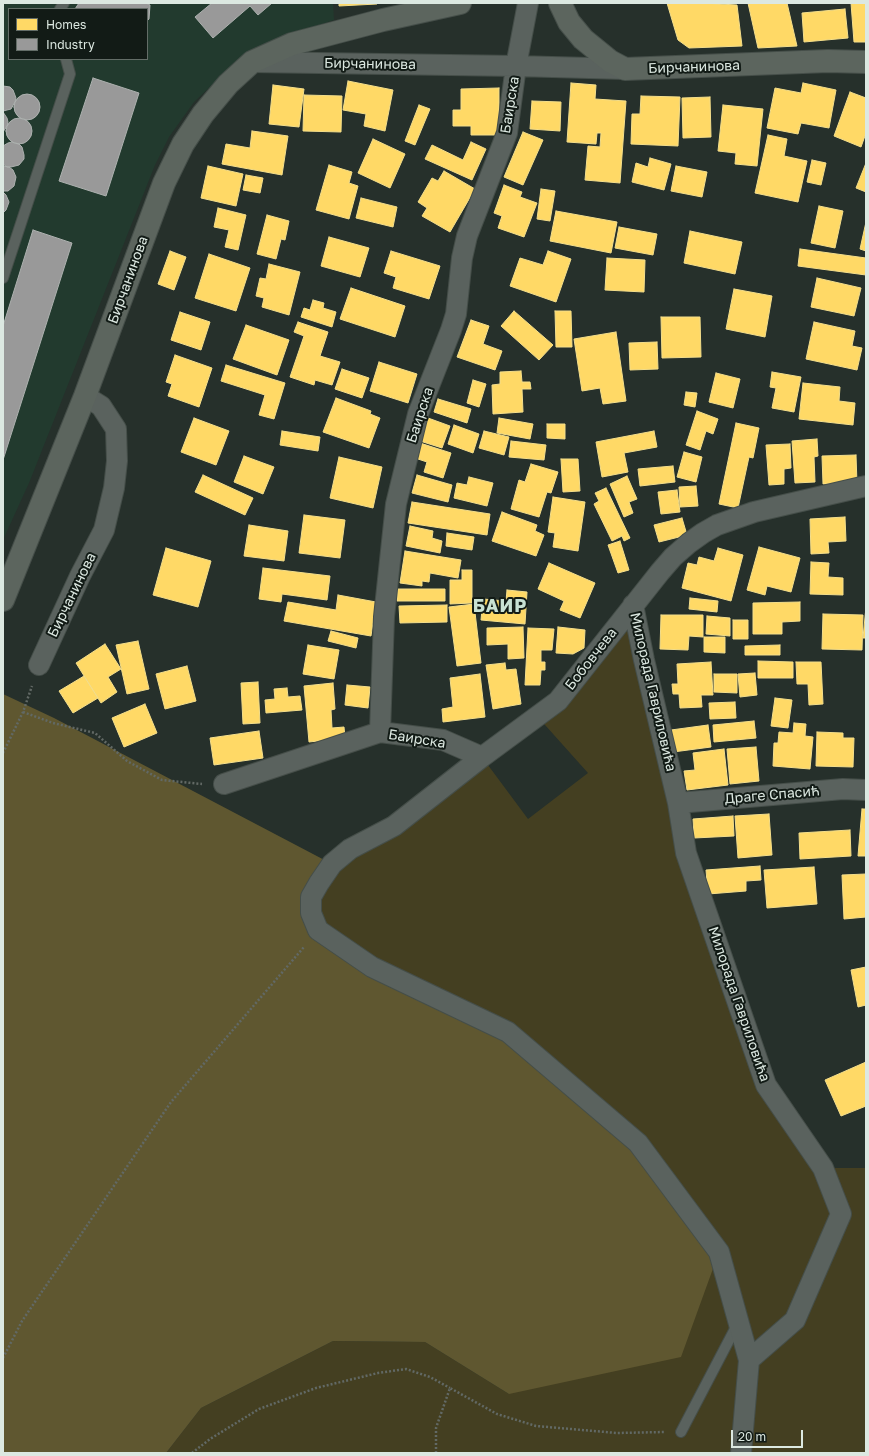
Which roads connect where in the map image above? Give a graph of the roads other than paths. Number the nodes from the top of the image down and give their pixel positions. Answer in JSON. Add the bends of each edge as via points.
{"nodes":[{"id":1,"x":460,"y":3,"type":"edge"},
{"id":2,"x":528,"y":3,"type":"edge"},
{"id":3,"x":560,"y":3,"type":"edge"},
{"id":4,"x":66,"y":60,"type":"edge"},
{"id":5,"x":252,"y":62,"type":"junction"},
{"id":6,"x":866,"y":62,"type":"edge"},
{"id":7,"x":516,"y":66,"type":"junction"},
{"id":8,"x":625,"y":70,"type":"junction"},
{"id":9,"x":3,"y":278,"type":"edge"},
{"id":10,"x":85,"y":396,"type":"junction"},
{"id":11,"x":866,"y":471,"type":"edge"},
{"id":12,"x":866,"y":486,"type":"edge"},
{"id":13,"x":3,"y":600,"type":"edge"},
{"id":14,"x":634,"y":606,"type":"junction"},
{"id":15,"x":39,"y":665,"type":"road end"},
{"id":16,"x":380,"y":732,"type":"junction"},
{"id":17,"x":482,"y":758,"type":"junction"},
{"id":18,"x":224,"y":784,"type":"road end"},
{"id":19,"x":866,"y":790,"type":"edge"},
{"id":20,"x":678,"y":803,"type":"junction"},
{"id":21,"x":738,"y":1321,"type":"junction"},
{"id":22,"x":749,"y":1360,"type":"junction"},
{"id":23,"x":681,"y":1432,"type":"road end"},
{"id":24,"x":741,"y":1453,"type":"edge"}],
"edges":[{"from":1,"to":5,"type":"main road","via":[[292,44]]},
{"from":2,"to":7,"type":"street","name":"Баирска"},
{"from":3,"to":8,"type":"main road","via":[[569,22],[583,39]]},
{"from":4,"to":9,"type":"lane","via":[[70,74]]},
{"from":5,"to":7,"type":"street","name":"Бирчанинова"},
{"from":5,"to":10,"type":"main road","name":"Бирчанинова","via":[[223,90],[183,144],[164,183]]},
{"from":6,"to":8,"type":"main road","name":"Бирчанинова","via":[[828,61]]},
{"from":7,"to":8,"type":"street","name":"Бирчанинова"},
{"from":7,"to":16,"type":"street","name":"Баирска","via":[[507,133],[467,236],[454,319],[418,414],[396,504],[384,617]]},
{"from":10,"to":13,"type":"main road","name":"Бирчанинова"},
{"from":10,"to":15,"type":"street","name":"Бирчанинова","via":[[101,406],[116,428],[117,461],[114,488],[104,530]]},
{"from":11,"to":12,"type":"street"},
{"from":12,"to":14,"type":"street","name":"Бобовчева","via":[[754,512],[717,525],[673,557]]},
{"from":14,"to":17,"type":"street","name":"Бобовчева","via":[[558,701]]},
{"from":14,"to":20,"type":"street","name":"Милорада Гавриловића","via":[[644,660]]},
{"from":16,"to":17,"type":"street","name":"Баирска","via":[[443,740]]},
{"from":16,"to":18,"type":"street"},
{"from":17,"to":21,"type":"street","name":"Бобовчева","via":[[394,826],[350,849],[332,864],[311,897],[311,913],[318,930],[372,967],[508,1032],[638,1142],[719,1252]]},
{"from":19,"to":20,"type":"street","name":"Драге Спасић","via":[[843,789]]},
{"from":20,"to":22,"type":"street","name":"Милорада Гавриловића","via":[[686,853],[766,1085],[823,1168],[841,1214],[795,1320]]},
{"from":21,"to":22,"type":"street"},
{"from":21,"to":23,"type":"lane"},
{"from":22,"to":24,"type":"street"}]}
